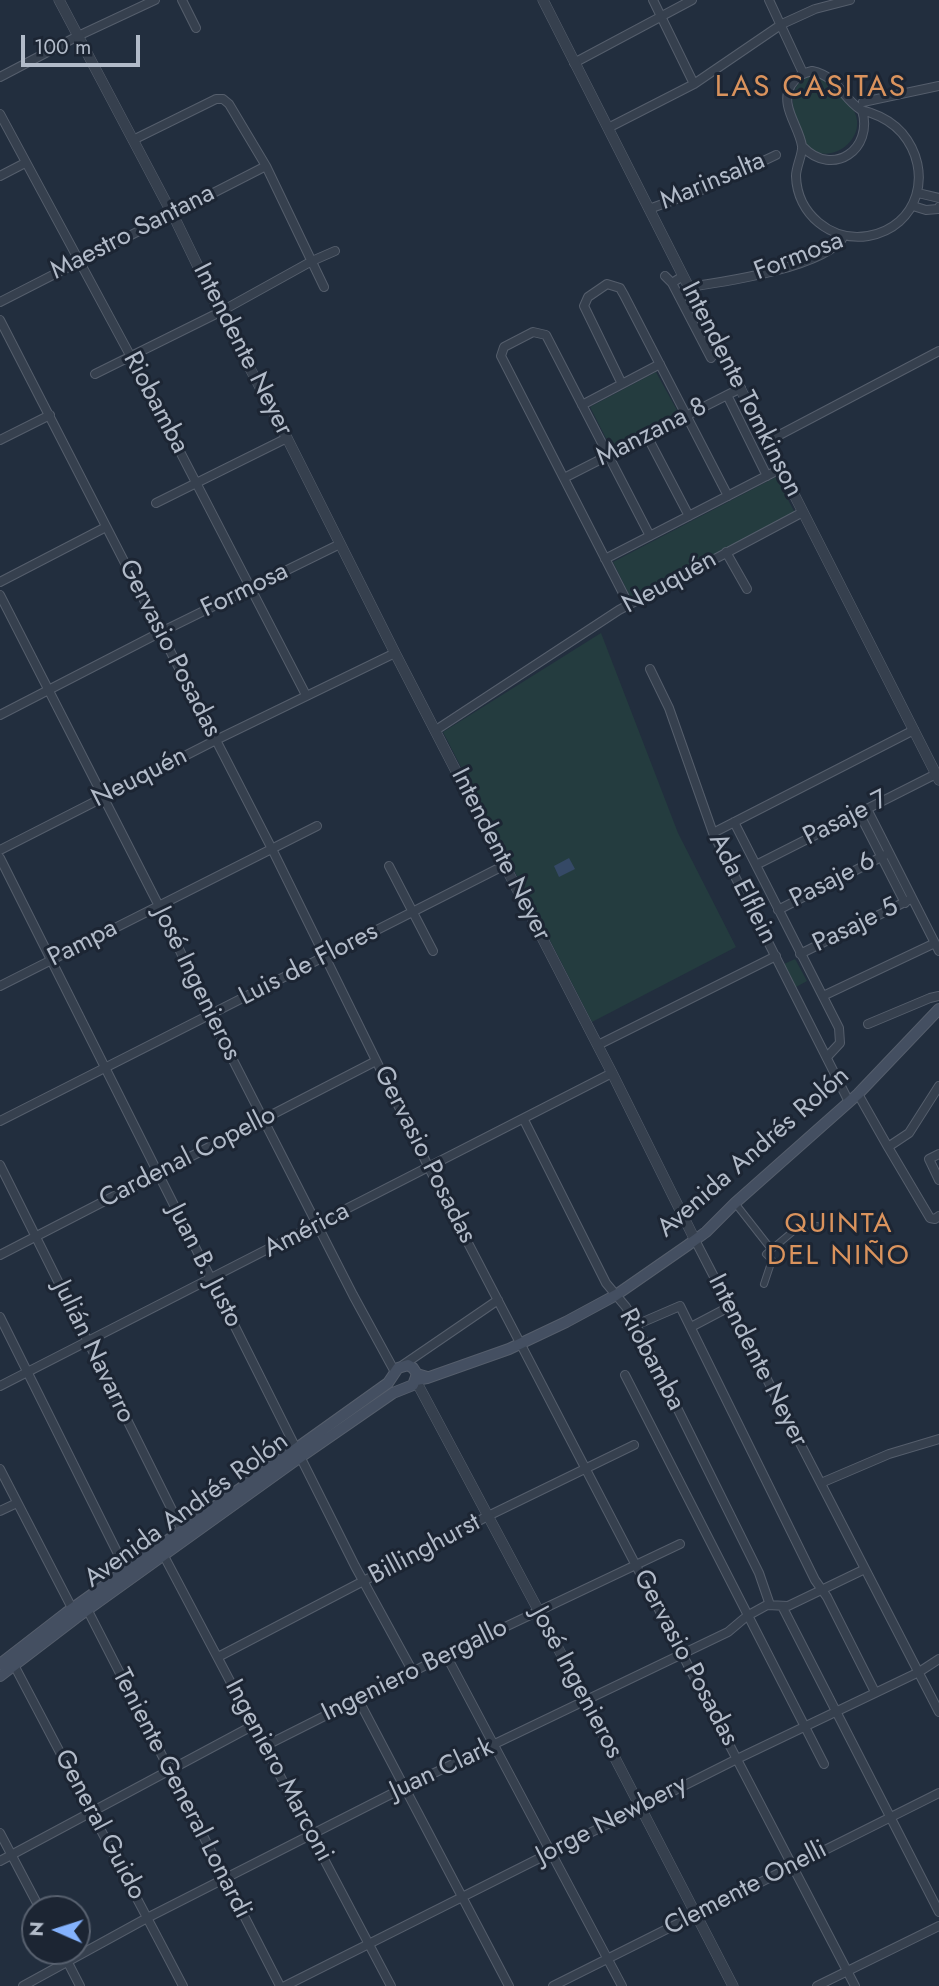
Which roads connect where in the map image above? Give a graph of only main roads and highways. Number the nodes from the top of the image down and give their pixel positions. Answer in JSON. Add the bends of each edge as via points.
{"nodes":[{"id":1,"x":939,"y":1009,"type":"edge"},
{"id":2,"x":397,"y":1371,"type":"junction"},
{"id":3,"x":416,"y":1378,"type":"junction"},
{"id":4,"x":404,"y":1388,"type":"junction"},
{"id":5,"x":299,"y":1452,"type":"junction"},
{"id":6,"x":184,"y":1535,"type":"junction"},
{"id":7,"x":129,"y":1575,"type":"junction"},
{"id":8,"x":74,"y":1614,"type":"junction"},
{"id":9,"x":0,"y":1664,"type":"edge"},
{"id":10,"x":0,"y":1676,"type":"edge"}],
"edges":[{"from":1,"to":3,"type":"main road","name":"Avenida Andrés Rolón","via":[[853,1098],[695,1240],[616,1295],[521,1344],[429,1378]]},
{"from":2,"to":3,"type":"main road","name":"Avenida Andrés Rolón","via":[[413,1368]]},
{"from":2,"to":4,"type":"main road"},
{"from":2,"to":5,"type":"main road","name":"Avenida Andrés Rolón"},
{"from":3,"to":4,"type":"main road","name":"Avenida Andrés Rolón"},
{"from":4,"to":5,"type":"main road","name":"Avenida Andrés Rolón"},
{"from":5,"to":6,"type":"main road","name":"Avenida Andrés Rolón"},
{"from":6,"to":7,"type":"main road","name":"Avenida Andrés Rolón"},
{"from":6,"to":7,"type":"main road","name":"Avenida Andrés Rolón","via":[[164,1556]]},
{"from":7,"to":8,"type":"main road","name":"Avenida Andrés Rolón"},
{"from":8,"to":9,"type":"main road","name":"Avenida Andrés Rolón"},
{"from":8,"to":10,"type":"main road","name":"Avenida Andrés Rolón"}]}
